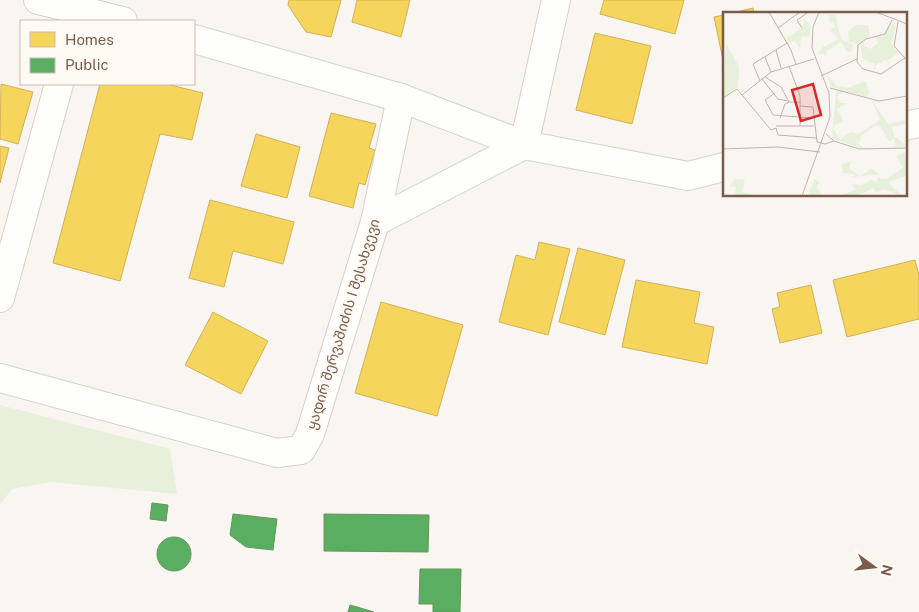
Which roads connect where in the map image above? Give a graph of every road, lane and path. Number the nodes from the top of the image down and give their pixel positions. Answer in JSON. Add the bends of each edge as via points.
{"nodes":[{"id":1,"x":38,"y":0,"type":"edge"},
{"id":2,"x":556,"y":0,"type":"edge"},
{"id":3,"x":79,"y":10,"type":"edge"},
{"id":4,"x":119,"y":20,"type":"edge"},
{"id":5,"x":195,"y":39,"type":"edge"},
{"id":6,"x":58,"y":85,"type":"edge"},
{"id":7,"x":401,"y":98,"type":"junction"},
{"id":8,"x":919,"y":123,"type":"edge"},
{"id":9,"x":906,"y":126,"type":"edge"},
{"id":10,"x":524,"y":145,"type":"junction"},
{"id":11,"x":723,"y":167,"type":"edge"},
{"id":12,"x":375,"y":222,"type":"junction"},
{"id":13,"x":0,"y":298,"type":"edge"},
{"id":14,"x":0,"y":378,"type":"edge"}],
"edges":[{"from":1,"to":3,"type":"street"},
{"from":2,"to":10,"type":"street"},
{"from":3,"to":4,"type":"street"},
{"from":5,"to":7,"type":"street"},
{"from":6,"to":13,"type":"street"},
{"from":7,"to":10,"type":"street"},
{"from":7,"to":12,"type":"street","name":"ყადირ შერვაშიძის I შესახვევი"},
{"from":8,"to":9,"type":"street"},
{"from":10,"to":11,"type":"street","via":[[688,176]]},
{"from":10,"to":12,"type":"street"},
{"from":12,"to":14,"type":"street","name":"ყადირ შერვაშიძის I შესახვევი","via":[[310,434],[302,450],[277,453]]}]}
